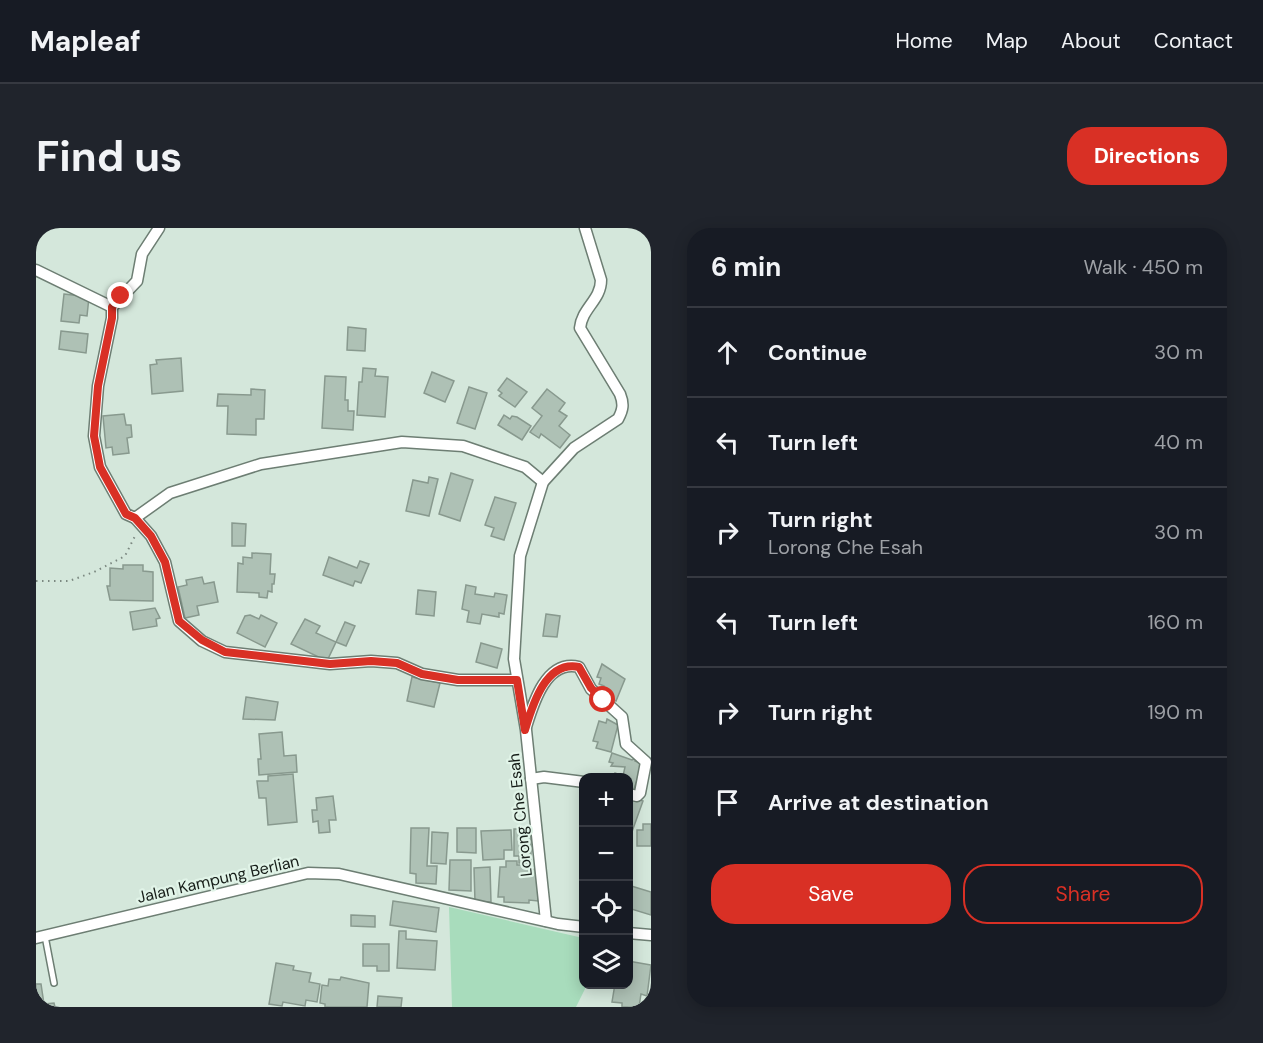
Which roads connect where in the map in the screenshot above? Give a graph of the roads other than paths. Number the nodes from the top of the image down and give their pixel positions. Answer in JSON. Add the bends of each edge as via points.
{"nodes":[{"id":1,"x":159,"y":228,"type":"edge"},
{"id":2,"x":585,"y":228,"type":"edge"},
{"id":3,"x":36,"y":270,"type":"edge"},
{"id":4,"x":112,"y":307,"type":"junction"},
{"id":5,"x":543,"y":482,"type":"junction"},
{"id":6,"x":135,"y":518,"type":"junction"},
{"id":7,"x":517,"y":680,"type":"junction"},
{"id":8,"x":525,"y":730,"type":"junction"},
{"id":9,"x":531,"y":779,"type":"junction"},
{"id":10,"x":579,"y":782,"type":"edge"},
{"id":11,"x":633,"y":795,"type":"edge"},
{"id":12,"x":546,"y":921,"type":"junction"},
{"id":13,"x":579,"y":926,"type":"edge"},
{"id":14,"x":633,"y":933,"type":"edge"},
{"id":15,"x":651,"y":935,"type":"edge"},
{"id":16,"x":40,"y":937,"type":"edge"},
{"id":17,"x":54,"y":983,"type":"dead end"}],
"edges":[{"from":1,"to":4,"type":"street","via":[[142,254],[137,281]]},
{"from":2,"to":5,"type":"street","name":"Lorong Che Esah","via":[[602,288],[584,314],[580,328],[620,394],[622,413],[574,448]]},
{"from":3,"to":4,"type":"street"},
{"from":4,"to":6,"type":"street","via":[[94,436],[100,467],[126,514]]},
{"from":5,"to":6,"type":"street","via":[[525,467],[463,446],[402,442],[261,464],[170,493]]},
{"from":5,"to":7,"type":"street","name":"Lorong Che Esah","via":[[520,556],[514,628]]},
{"from":6,"to":7,"type":"street","via":[[151,536],[165,562],[179,621],[225,652],[330,664],[397,663],[422,674],[458,680]]},
{"from":7,"to":8,"type":"street","name":"Lorong Che Esah"},
{"from":8,"to":9,"type":"street","name":"Lorong Che Esah"},
{"from":8,"to":11,"type":"street","via":[[534,700],[550,676],[565,667],[579,667],[591,688],[622,717],[626,744],[646,762],[640,793]]},
{"from":9,"to":10,"type":"street"},
{"from":9,"to":12,"type":"street","name":"Lorong Che Esah"},
{"from":12,"to":13,"type":"street","name":"Jalan Kampung Berlian"},
{"from":12,"to":16,"type":"street","name":"Jalan Kampung Berlian","via":[[339,874],[308,873]]},
{"from":14,"to":15,"type":"street"},
{"from":16,"to":17,"type":"lane"}]}
